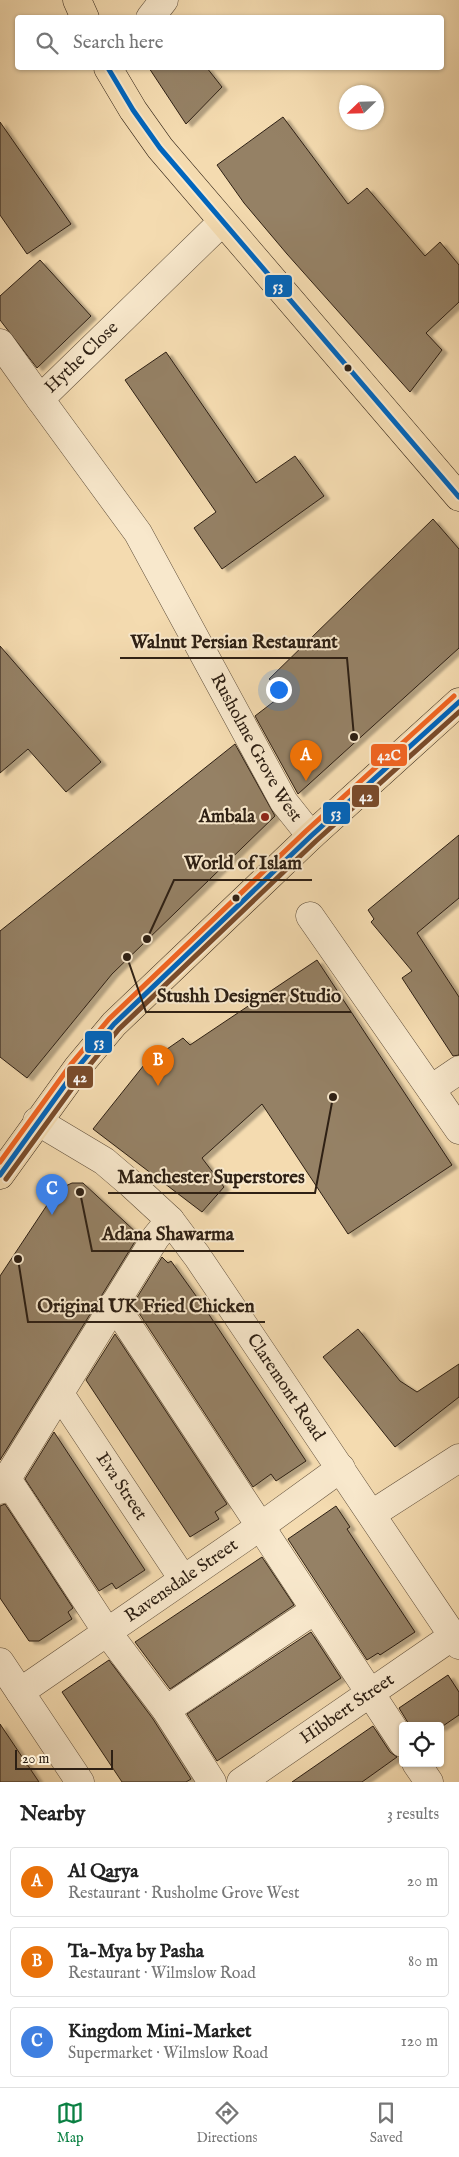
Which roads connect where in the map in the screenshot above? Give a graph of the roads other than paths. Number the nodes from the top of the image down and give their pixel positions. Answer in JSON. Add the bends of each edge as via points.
{"nodes":[{"id":1,"x":77,"y":0,"type":"edge"},
{"id":2,"x":164,"y":0,"type":"edge"},
{"id":3,"x":84,"y":15,"type":"edge"},
{"id":4,"x":152,"y":15,"type":"edge"},
{"id":5,"x":110,"y":70,"type":"edge"},
{"id":6,"x":222,"y":222,"type":"junction"},
{"id":7,"x":0,"y":343,"type":"edge"},
{"id":8,"x":40,"y":399,"type":"junction"},
{"id":9,"x":459,"y":497,"type":"edge"},
{"id":10,"x":178,"y":603,"type":"joint"},
{"id":11,"x":459,"y":702,"type":"edge"},
{"id":12,"x":311,"y":836,"type":"junction"},
{"id":13,"x":310,"y":916,"type":"dead end"},
{"id":14,"x":459,"y":1070,"type":"edge"},
{"id":15,"x":431,"y":1089,"type":"junction"},
{"id":16,"x":38,"y":1121,"type":"junction"},
{"id":17,"x":459,"y":1130,"type":"edge"},
{"id":18,"x":0,"y":1175,"type":"edge"},
{"id":19,"x":170,"y":1220,"type":"junction"},
{"id":20,"x":114,"y":1304,"type":"junction"},
{"id":21,"x":60,"y":1394,"type":"junction"},
{"id":22,"x":459,"y":1458,"type":"edge"},
{"id":23,"x":341,"y":1468,"type":"junction"},
{"id":24,"x":3,"y":1484,"type":"edge"},
{"id":25,"x":372,"y":1514,"type":"junction"},
{"id":26,"x":261,"y":1526,"type":"junction"},
{"id":27,"x":183,"y":1579,"type":"junction"},
{"id":28,"x":315,"y":1610,"type":"junction"},
{"id":29,"x":107,"y":1632,"type":"junction"},
{"id":30,"x":456,"y":1640,"type":"edge"},
{"id":31,"x":0,"y":1662,"type":"edge"},
{"id":32,"x":20,"y":1692,"type":"junction"},
{"id":33,"x":371,"y":1694,"type":"junction"},
{"id":34,"x":166,"y":1710,"type":"junction"},
{"id":35,"x":399,"y":1737,"type":"edge"},
{"id":36,"x":80,"y":1782,"type":"edge"},
{"id":37,"x":212,"y":1782,"type":"edge"},
{"id":38,"x":241,"y":1782,"type":"edge"}],
"edges":[{"from":1,"to":3,"type":"main road"},
{"from":2,"to":4,"type":"street"},
{"from":5,"to":6,"type":"main road","via":[[160,148]]},
{"from":6,"to":8,"type":"street","name":"Hythe Close"},
{"from":6,"to":9,"type":"main road"},
{"from":7,"to":8,"type":"street"},
{"from":8,"to":10,"type":"street","name":"Hythe Close","via":[[138,533]]},
{"from":10,"to":12,"type":"street","name":"Rusholme Grove West","via":[[284,802]]},
{"from":11,"to":12,"type":"main road"},
{"from":12,"to":16,"type":"main road","via":[[114,1024]]},
{"from":13,"to":15,"type":"street"},
{"from":14,"to":15,"type":"street"},
{"from":15,"to":17,"type":"street"},
{"from":16,"to":18,"type":"main road"},
{"from":16,"to":19,"type":"street","name":"Claremont Road","via":[[104,1161]]},
{"from":19,"to":20,"type":"street","via":[[156,1236]]},
{"from":19,"to":23,"type":"street","name":"Claremont Road"},
{"from":20,"to":21,"type":"street"},
{"from":20,"to":26,"type":"street"},
{"from":21,"to":24,"type":"street"},
{"from":21,"to":27,"type":"street","name":"Eva Street"},
{"from":22,"to":25,"type":"street"},
{"from":23,"to":25,"type":"street","name":"Claremont Road"},
{"from":23,"to":26,"type":"street","name":"Ravensdale Street"},
{"from":24,"to":29,"type":"street"},
{"from":25,"to":30,"type":"street","name":"Claremont Road"},
{"from":26,"to":27,"type":"street","name":"Ravensdale Street"},
{"from":26,"to":28,"type":"street"},
{"from":27,"to":29,"type":"street","name":"Ravensdale Street"},
{"from":28,"to":33,"type":"street"},
{"from":28,"to":34,"type":"street"},
{"from":29,"to":32,"type":"street","name":"Ravensdale Street"},
{"from":29,"to":34,"type":"street"},
{"from":30,"to":33,"type":"street","name":"Hibbert Street"},
{"from":31,"to":32,"type":"street"},
{"from":32,"to":36,"type":"street"},
{"from":33,"to":35,"type":"street"},
{"from":33,"to":38,"type":"street","name":"Hibbert Street"},
{"from":34,"to":37,"type":"street"}]}
